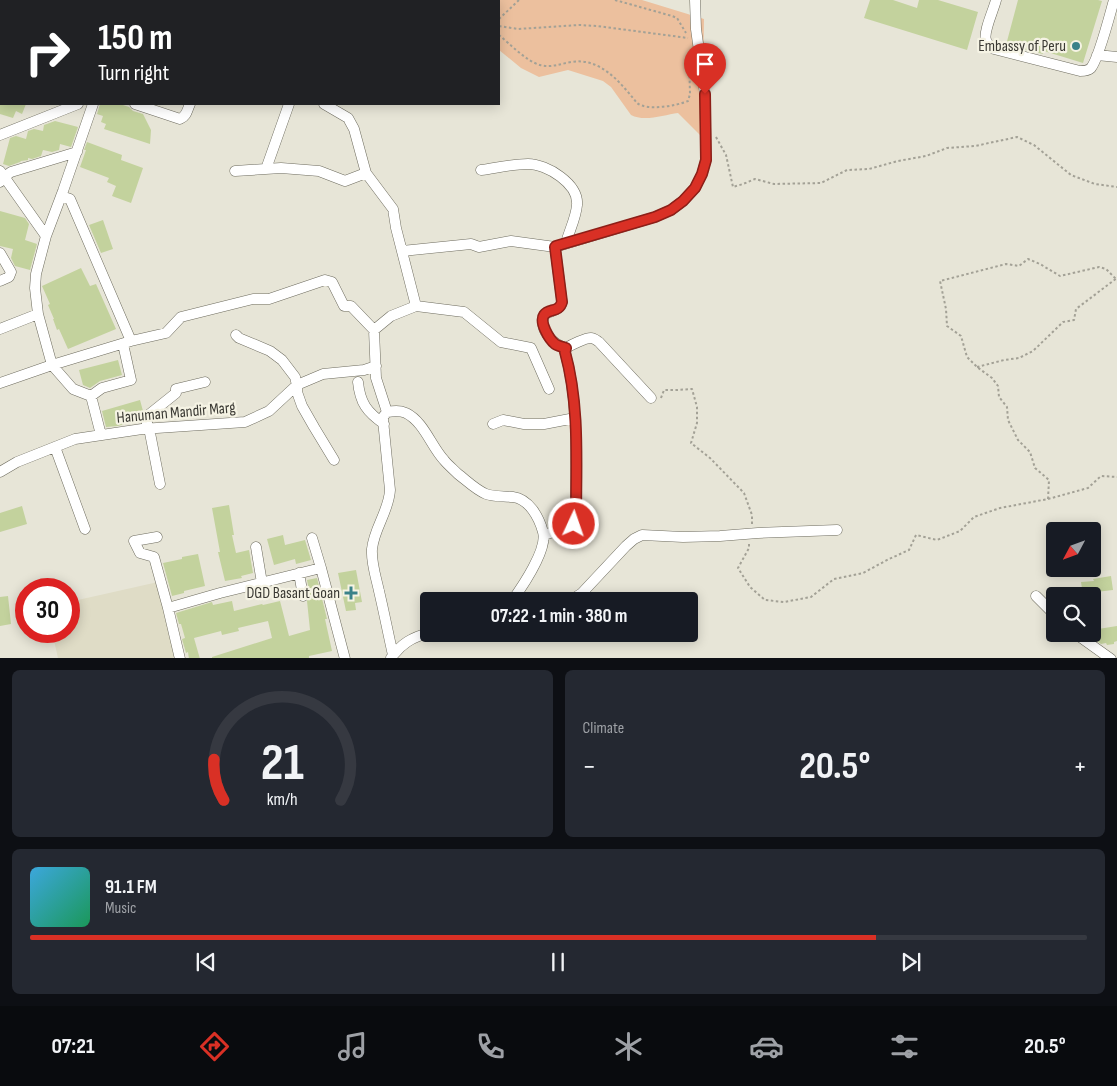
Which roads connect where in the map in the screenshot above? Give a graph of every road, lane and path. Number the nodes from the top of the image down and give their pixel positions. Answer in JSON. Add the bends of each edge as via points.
{"nodes":[{"id":1,"x":519,"y":0,"type":"edge"},
{"id":2,"x":615,"y":0,"type":"edge"},
{"id":3,"x":695,"y":0,"type":"edge"},
{"id":4,"x":996,"y":0,"type":"edge"},
{"id":5,"x":1114,"y":0,"type":"edge"},
{"id":6,"x":500,"y":18,"type":"edge"},
{"id":7,"x":500,"y":26,"type":"edge"},
{"id":8,"x":500,"y":36,"type":"edge"},
{"id":9,"x":688,"y":38,"type":"junction"},
{"id":10,"x":689,"y":43,"type":"dead end"},
{"id":11,"x":1097,"y":55,"type":"junction"},
{"id":12,"x":1117,"y":57,"type":"edge"},
{"id":13,"x":690,"y":60,"type":"dead end"},
{"id":14,"x":75,"y":105,"type":"edge"},
{"id":15,"x":93,"y":105,"type":"edge"},
{"id":16,"x":138,"y":105,"type":"edge"},
{"id":17,"x":190,"y":105,"type":"edge"},
{"id":18,"x":289,"y":105,"type":"edge"},
{"id":19,"x":326,"y":105,"type":"edge"},
{"id":20,"x":706,"y":133,"type":"junction"},
{"id":21,"x":0,"y":135,"type":"edge"},
{"id":22,"x":77,"y":152,"type":"junction"},
{"id":23,"x":266,"y":169,"type":"junction"},
{"id":24,"x":481,"y":170,"type":"dead end"},
{"id":25,"x":235,"y":171,"type":"dead end"},
{"id":26,"x":366,"y":172,"type":"junction"},
{"id":27,"x":1,"y":176,"type":"edge"},
{"id":28,"x":1117,"y":187,"type":"edge"},
{"id":29,"x":62,"y":196,"type":"junction"},
{"id":30,"x":46,"y":236,"type":"junction"},
{"id":31,"x":566,"y":243,"type":"junction"},
{"id":32,"x":555,"y":247,"type":"junction"},
{"id":33,"x":402,"y":251,"type":"junction"},
{"id":34,"x":0,"y":253,"type":"edge"},
{"id":35,"x":1117,"y":278,"type":"edge"},
{"id":36,"x":0,"y":281,"type":"edge"},
{"id":37,"x":416,"y":306,"type":"junction"},
{"id":38,"x":38,"y":314,"type":"junction"},
{"id":39,"x":0,"y":329,"type":"edge"},
{"id":40,"x":374,"y":330,"type":"junction"},
{"id":41,"x":236,"y":335,"type":"dead end"},
{"id":42,"x":127,"y":342,"type":"junction"},
{"id":43,"x":566,"y":348,"type":"junction"},
{"id":44,"x":52,"y":365,"type":"junction"},
{"id":45,"x":376,"y":366,"type":"junction"},
{"id":46,"x":977,"y":367,"type":"junction"},
{"id":47,"x":205,"y":382,"type":"dead end"},
{"id":48,"x":358,"y":382,"type":"dead end"},
{"id":49,"x":0,"y":383,"type":"edge"},
{"id":50,"x":297,"y":385,"type":"junction"},
{"id":51,"x":549,"y":389,"type":"dead end"},
{"id":52,"x":91,"y":396,"type":"junction"},
{"id":53,"x":651,"y":398,"type":"joint"},
{"id":54,"x":387,"y":412,"type":"junction"},
{"id":55,"x":575,"y":418,"type":"junction"},
{"id":56,"x":384,"y":424,"type":"junction"},
{"id":57,"x":493,"y":424,"type":"dead end"},
{"id":58,"x":148,"y":429,"type":"junction"},
{"id":59,"x":101,"y":435,"type":"junction"},
{"id":60,"x":55,"y":447,"type":"junction"},
{"id":61,"x":334,"y":460,"type":"dead end"},
{"id":62,"x":0,"y":472,"type":"edge"},
{"id":63,"x":1117,"y":477,"type":"edge"},
{"id":64,"x":160,"y":484,"type":"dead end"},
{"id":65,"x":1048,"y":500,"type":"junction"},
{"id":66,"x":85,"y":529,"type":"dead end"},
{"id":67,"x":838,"y":530,"type":"dead end"},
{"id":68,"x":751,"y":533,"type":"junction"},
{"id":69,"x":544,"y":535,"type":"junction"},
{"id":70,"x":157,"y":537,"type":"dead end"},
{"id":71,"x":312,"y":538,"type":"dead end"},
{"id":72,"x":256,"y":547,"type":"dead end"},
{"id":73,"x":321,"y":568,"type":"junction"},
{"id":74,"x":300,"y":574,"type":"junction"},
{"id":75,"x":262,"y":583,"type":"junction"},
{"id":76,"x":518,"y":592,"type":"edge"},
{"id":77,"x":583,"y":592,"type":"edge"},
{"id":78,"x":303,"y":596,"type":"dead end"},
{"id":79,"x":1036,"y":596,"type":"dead end"},
{"id":80,"x":1046,"y":606,"type":"edge"},
{"id":81,"x":168,"y":608,"type":"junction"},
{"id":82,"x":420,"y":636,"type":"edge"},
{"id":83,"x":1088,"y":642,"type":"edge"},
{"id":84,"x":392,"y":657,"type":"edge"},
{"id":85,"x":180,"y":658,"type":"edge"},
{"id":86,"x":345,"y":658,"type":"edge"},
{"id":87,"x":1111,"y":658,"type":"edge"}],
"edges":[{"from":1,"to":6,"type":"path"},
{"from":2,"to":9,"type":"path","via":[[676,18]]},
{"from":3,"to":20,"type":"street"},
{"from":4,"to":11,"type":"street","via":[[985,39],[994,49],[1080,71],[1092,67]]},
{"from":5,"to":11,"type":"street"},
{"from":7,"to":9,"type":"path","via":[[598,26]]},
{"from":8,"to":13,"type":"path","via":[[540,65],[556,66],[578,61],[592,63],[616,79],[637,103],[648,108],[688,101]]},
{"from":9,"to":10,"type":"path"},
{"from":11,"to":12,"type":"street"},
{"from":14,"to":21,"type":"street"},
{"from":15,"to":22,"type":"street"},
{"from":16,"to":17,"type":"street","via":[[180,119],[184,118]]},
{"from":18,"to":23,"type":"street"},
{"from":19,"to":26,"type":"street","via":[[348,118]]},
{"from":20,"to":28,"type":"path","via":[[717,138],[726,155],[733,187],[755,179],[774,184],[820,183],[847,170],[869,169],[947,148],[1017,137],[1034,145],[1071,175],[1095,184]]},
{"from":20,"to":31,"type":"street","via":[[706,160],[702,174],[683,201],[655,217]]},
{"from":22,"to":27,"type":"street"},
{"from":22,"to":29,"type":"street"},
{"from":23,"to":25,"type":"street"},
{"from":23,"to":26,"type":"street","via":[[319,171],[345,181]]},
{"from":24,"to":31,"type":"street","via":[[531,164],[540,165],[564,179],[576,197],[577,206]]},
{"from":26,"to":33,"type":"street","via":[[393,209]]},
{"from":27,"to":30,"type":"street"},
{"from":29,"to":30,"type":"street"},
{"from":29,"to":42,"type":"street","via":[[70,199]]},
{"from":30,"to":38,"type":"street","via":[[36,274]]},
{"from":31,"to":32,"type":"street"},
{"from":32,"to":33,"type":"street","via":[[511,241],[479,247],[471,244]]},
{"from":32,"to":43,"type":"street","via":[[562,302],[558,308],[547,312],[543,319],[551,340]]},
{"from":33,"to":37,"type":"street"},
{"from":34,"to":36,"type":"street","via":[[11,272]]},
{"from":35,"to":46,"type":"path","via":[[1076,309],[1074,320],[1062,322],[1033,351],[1019,358]]},
{"from":35,"to":46,"type":"path","via":[[1098,267],[1060,276],[1028,259],[1019,266],[1006,264],[940,281],[947,326],[961,336],[966,357]]},
{"from":37,"to":40,"type":"street","via":[[391,316]]},
{"from":37,"to":51,"type":"street","via":[[464,312],[501,342],[531,348]]},
{"from":38,"to":39,"type":"street"},
{"from":38,"to":44,"type":"street"},
{"from":40,"to":42,"type":"street","via":[[351,306],[344,306],[332,282],[325,280],[269,299],[253,299],[182,317],[166,333]]},
{"from":40,"to":45,"type":"street"},
{"from":41,"to":50,"type":"street","via":[[282,360]]},
{"from":42,"to":44,"type":"street"},
{"from":42,"to":52,"type":"street","via":[[131,380],[102,388]]},
{"from":43,"to":53,"type":"street","via":[[587,339],[596,340]]},
{"from":43,"to":55,"type":"street"},
{"from":44,"to":49,"type":"street"},
{"from":44,"to":52,"type":"street","via":[[73,389]]},
{"from":45,"to":50,"type":"street","name":"Hanuman Mandir Marg","via":[[323,374]]},
{"from":45,"to":54,"type":"street","via":[[376,378]]},
{"from":46,"to":65,"type":"path","via":[[998,386],[1018,440],[1030,452],[1035,468],[1049,480]]},
{"from":47,"to":58,"type":"street","via":[[176,389],[176,393],[146,416]]},
{"from":48,"to":56,"type":"street","via":[[364,406]]},
{"from":50,"to":58,"type":"street","name":"Hanuman Mandir Marg","via":[[269,412],[245,422]]},
{"from":50,"to":61,"type":"street","via":[[302,406]]},
{"from":52,"to":59,"type":"street"},
{"from":53,"to":68,"type":"path","via":[[658,404],[664,390],[692,389],[697,423],[691,444],[710,458],[744,493],[752,515]]},
{"from":54,"to":56,"type":"street","via":[[383,417]]},
{"from":54,"to":69,"type":"street","via":[[405,412],[413,418],[443,460],[478,489],[486,494],[521,498],[534,511]]},
{"from":55,"to":57,"type":"street","via":[[544,424],[503,420]]},
{"from":55,"to":69,"type":"street","via":[[576,520],[572,526]]},
{"from":56,"to":84,"type":"street","via":[[390,498],[375,536],[372,561]]},
{"from":58,"to":59,"type":"street","name":"Hanuman Mandir Marg"},
{"from":58,"to":64,"type":"street"},
{"from":59,"to":60,"type":"street","name":"Hanuman Mandir Marg"},
{"from":60,"to":62,"type":"street","name":"Hanuman Mandir Marg"},
{"from":60,"to":66,"type":"street"},
{"from":63,"to":65,"type":"path","via":[[1101,476],[1088,488]]},
{"from":65,"to":68,"type":"path","via":[[1000,508],[974,517],[960,531],[937,540],[916,535],[909,550],[863,572],[834,579],[811,597],[784,602],[765,600],[750,587],[738,568],[749,548]]},
{"from":67,"to":68,"type":"street"},
{"from":68,"to":77,"type":"street","via":[[642,535],[626,546]]},
{"from":69,"to":76,"type":"street","via":[[536,561]]},
{"from":70,"to":81,"type":"street","via":[[134,541],[140,553],[154,557]]},
{"from":71,"to":73,"type":"street"},
{"from":72,"to":75,"type":"street"},
{"from":73,"to":74,"type":"street"},
{"from":73,"to":86,"type":"street"},
{"from":74,"to":75,"type":"street"},
{"from":74,"to":78,"type":"street"},
{"from":75,"to":81,"type":"street"},
{"from":79,"to":80,"type":"street"},
{"from":81,"to":85,"type":"street"},
{"from":82,"to":84,"type":"street","via":[[403,644]]},
{"from":83,"to":87,"type":"street"}]}
